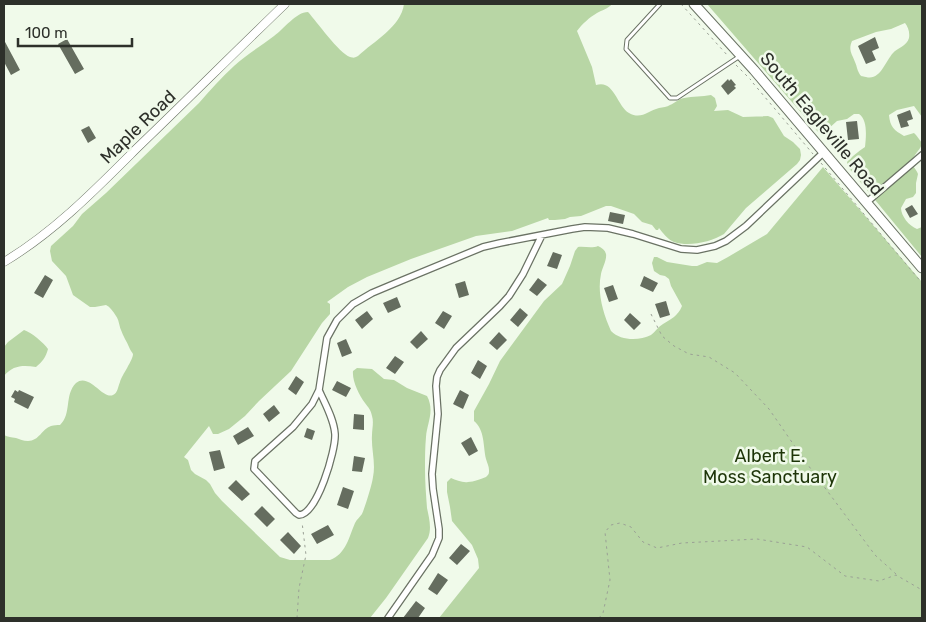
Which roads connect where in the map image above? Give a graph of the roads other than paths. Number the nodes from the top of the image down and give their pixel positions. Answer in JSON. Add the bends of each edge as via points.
{"nodes":[{"id":1,"x":285,"y":4,"type":"edge"},
{"id":2,"x":660,"y":4,"type":"edge"},
{"id":3,"x":694,"y":4,"type":"edge"},
{"id":4,"x":741,"y":55,"type":"junction"},
{"id":5,"x":824,"y":152,"type":"junction"},
{"id":6,"x":922,"y":155,"type":"edge"},
{"id":7,"x":867,"y":202,"type":"junction"},
{"id":8,"x":542,"y":235,"type":"junction"},
{"id":9,"x":4,"y":262,"type":"edge"},
{"id":10,"x":922,"y":268,"type":"edge"},
{"id":11,"x":319,"y":390,"type":"junction"},
{"id":12,"x":388,"y":618,"type":"edge"}],
"edges":[{"from":1,"to":9,"type":"street","name":"Maple Road","via":[[58,223]]},
{"from":2,"to":4,"type":"lane","via":[[627,40],[626,49],[670,98],[677,98]]},
{"from":3,"to":4,"type":"main road","name":"South Eagleville Road"},
{"from":4,"to":5,"type":"main road","name":"South Eagleville Road"},
{"from":5,"to":7,"type":"main road","name":"South Eagleville Road"},
{"from":5,"to":8,"type":"street","via":[[746,226],[715,246],[681,249],[597,227]]},
{"from":6,"to":7,"type":"street"},
{"from":7,"to":10,"type":"main road","name":"South Eagleville Road"},
{"from":8,"to":11,"type":"street","via":[[484,247],[353,304],[337,320],[327,338]]},
{"from":8,"to":12,"type":"street","via":[[508,296],[456,348],[440,370],[436,386],[437,425],[432,474],[439,538],[432,555]]},
{"from":11,"to":11,"type":"street","via":[[334,426],[334,447],[319,492],[305,514],[301,515],[257,472],[254,465],[302,418]]}]}
